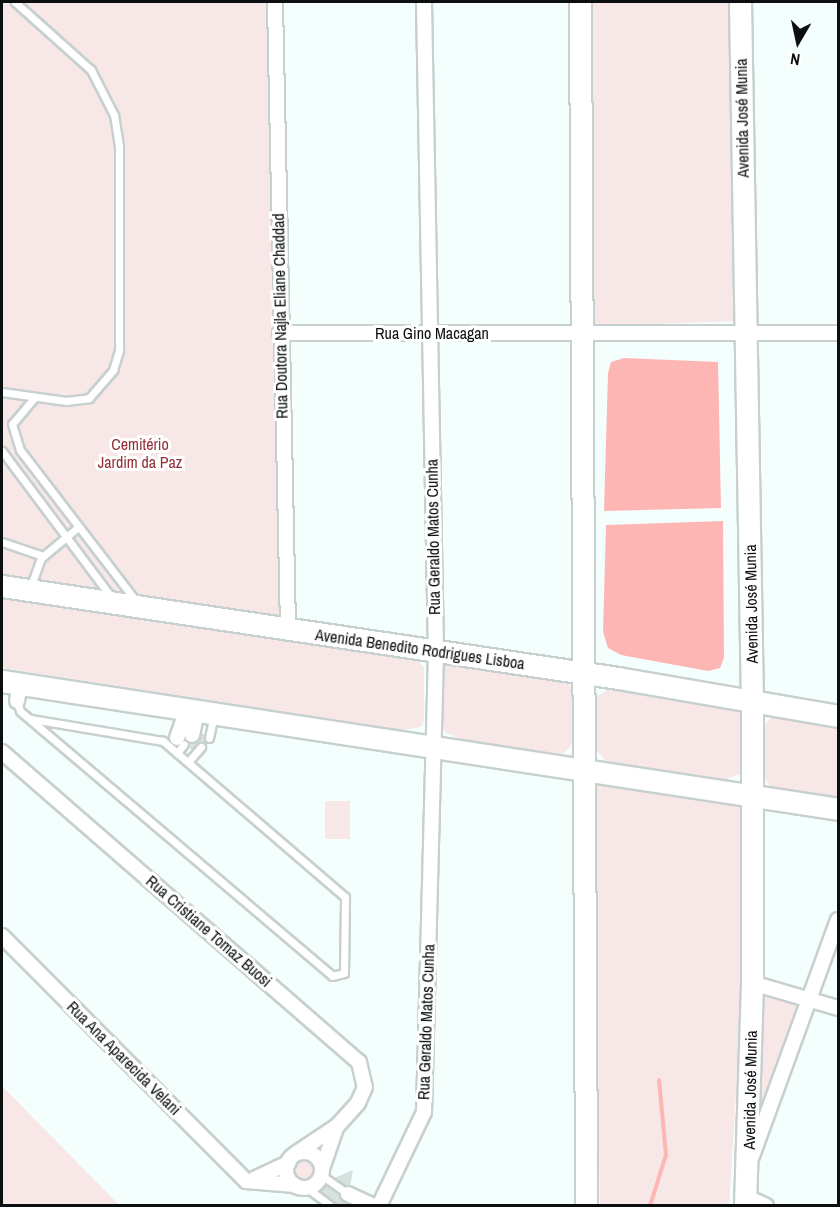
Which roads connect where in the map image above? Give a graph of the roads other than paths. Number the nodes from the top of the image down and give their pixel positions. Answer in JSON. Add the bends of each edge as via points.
{"nodes":[{"id":1,"x":15,"y":2,"type":"edge"},
{"id":2,"x":275,"y":2,"type":"edge"},
{"id":3,"x":424,"y":2,"type":"edge"},
{"id":4,"x":580,"y":2,"type":"edge"},
{"id":5,"x":740,"y":2,"type":"edge"},
{"id":6,"x":428,"y":332,"type":"junction"},
{"id":7,"x":747,"y":332,"type":"junction"},
{"id":8,"x":279,"y":333,"type":"junction"},
{"id":9,"x":838,"y":333,"type":"edge"},
{"id":10,"x":584,"y":335,"type":"junction"},
{"id":11,"x":2,"y":392,"type":"edge"},
{"id":12,"x":34,"y":398,"type":"junction"},
{"id":13,"x":2,"y":451,"type":"edge"},
{"id":14,"x":77,"y":528,"type":"junction"},
{"id":15,"x":64,"y":537,"type":"junction"},
{"id":16,"x":2,"y":542,"type":"edge"},
{"id":17,"x":43,"y":556,"type":"junction"},
{"id":18,"x":2,"y":586,"type":"edge"},
{"id":19,"x":30,"y":590,"type":"junction"},
{"id":20,"x":116,"y":603,"type":"junction"},
{"id":21,"x":141,"y":607,"type":"junction"},
{"id":22,"x":288,"y":630,"type":"junction"},
{"id":23,"x":436,"y":652,"type":"junction"},
{"id":24,"x":585,"y":674,"type":"junction"},
{"id":25,"x":13,"y":688,"type":"edge"},
{"id":26,"x":752,"y":701,"type":"junction"},
{"id":27,"x":199,"y":711,"type":"junction"},
{"id":28,"x":838,"y":716,"type":"edge"},
{"id":29,"x":31,"y":719,"type":"junction"},
{"id":30,"x":57,"y":724,"type":"junction"},
{"id":31,"x":52,"y":738,"type":"junction"},
{"id":32,"x":208,"y":738,"type":"dead end"},
{"id":33,"x":181,"y":741,"type":"junction"},
{"id":34,"x":201,"y":747,"type":"dead end"},
{"id":35,"x":435,"y":747,"type":"junction"},
{"id":36,"x":2,"y":752,"type":"edge"},
{"id":37,"x":177,"y":753,"type":"junction"},
{"id":38,"x":188,"y":762,"type":"junction"},
{"id":39,"x":585,"y":770,"type":"junction"},
{"id":40,"x":752,"y":796,"type":"junction"},
{"id":41,"x":838,"y":809,"type":"edge"},
{"id":42,"x":838,"y":920,"type":"edge"},
{"id":43,"x":2,"y":936,"type":"edge"},
{"id":44,"x":752,"y":983,"type":"junction"},
{"id":45,"x":808,"y":999,"type":"junction"},
{"id":46,"x":838,"y":1008,"type":"edge"},
{"id":47,"x":337,"y":1126,"type":"junction"},
{"id":48,"x":292,"y":1158,"type":"junction"},
{"id":49,"x":749,"y":1164,"type":"junction"},
{"id":50,"x":321,"y":1172,"type":"junction"},
{"id":51,"x":246,"y":1181,"type":"junction"},
{"id":52,"x":301,"y":1186,"type":"junction"},
{"id":53,"x":350,"y":1199,"type":"edge"},
{"id":54,"x":753,"y":1203,"type":"edge"},
{"id":55,"x":331,"y":1206,"type":"edge"},
{"id":56,"x":374,"y":1206,"type":"edge"},
{"id":57,"x":379,"y":1206,"type":"edge"},
{"id":58,"x":586,"y":1206,"type":"edge"}],
"edges":[{"from":1,"to":12,"type":"lane","via":[[91,70],[114,115],[119,146],[119,350],[113,370],[89,398]]},
{"from":2,"to":8,"type":"street","name":"Rua Doutora Najla Eliane Chaddad"},
{"from":3,"to":6,"type":"street","name":"Rua Geraldo Matos Cunha"},
{"from":4,"to":10,"type":"main road"},
{"from":5,"to":7,"type":"main road","name":"Avenida José Munia"},
{"from":6,"to":8,"type":"street","name":"Rua Gino Macagan"},
{"from":6,"to":10,"type":"street","name":"Rua Gino Macagan"},
{"from":6,"to":23,"type":"street","name":"Rua Geraldo Matos Cunha"},
{"from":7,"to":9,"type":"street","name":"Rua Gino Macagan"},
{"from":7,"to":10,"type":"street","name":"Rua Gino Macagan"},
{"from":7,"to":26,"type":"main road","name":"Avenida José Munia"},
{"from":8,"to":22,"type":"street","name":"Rua Doutora Najla Eliane Chaddad"},
{"from":10,"to":24,"type":"main road"},
{"from":11,"to":12,"type":"lane"},
{"from":12,"to":14,"type":"lane","via":[[19,412],[13,435]]},
{"from":13,"to":15,"type":"lane"},
{"from":14,"to":15,"type":"lane"},
{"from":14,"to":21,"type":"lane"},
{"from":15,"to":17,"type":"lane"},
{"from":15,"to":20,"type":"lane"},
{"from":16,"to":17,"type":"lane"},
{"from":17,"to":19,"type":"lane","via":[[33,570]]},
{"from":18,"to":19,"type":"main road","name":"Avenida Benedito Rodrigues Lisboa"},
{"from":19,"to":20,"type":"main road","name":"Avenida Benedito Rodrigues Lisboa"},
{"from":20,"to":21,"type":"main road","name":"Avenida Benedito Rodrigues Lisboa"},
{"from":21,"to":22,"type":"main road","name":"Avenida Benedito Rodrigues Lisboa"},
{"from":22,"to":23,"type":"main road","name":"Avenida Benedito Rodrigues Lisboa"},
{"from":23,"to":24,"type":"main road","name":"Avenida Benedito Rodrigues Lisboa"},
{"from":23,"to":35,"type":"street","name":"Rua Geraldo Matos Cunha"},
{"from":24,"to":26,"type":"main road","name":"Avenida Benedito Rodrigues Lisboa"},
{"from":24,"to":39,"type":"main road"},
{"from":25,"to":27,"type":"main road"},
{"from":25,"to":29,"type":"lane","via":[[17,707]]},
{"from":26,"to":28,"type":"main road","name":"Avenida Benedito Rodrigues Lisboa"},
{"from":26,"to":40,"type":"main road","name":"Avenida José Munia"},
{"from":27,"to":32,"type":"lane"},
{"from":27,"to":33,"type":"street"},
{"from":27,"to":35,"type":"main road"},
{"from":29,"to":30,"type":"lane"},
{"from":29,"to":31,"type":"lane"},
{"from":30,"to":31,"type":"lane","via":[[50,730]]},
{"from":30,"to":33,"type":"lane"},
{"from":31,"to":38,"type":"lane","via":[[332,975],[342,975],[345,897]]},
{"from":33,"to":37,"type":"lane"},
{"from":33,"to":37,"type":"lane"},
{"from":34,"to":38,"type":"lane"},
{"from":35,"to":39,"type":"main road"},
{"from":35,"to":57,"type":"street","name":"Rua Geraldo Matos Cunha","via":[[424,1112]]},
{"from":36,"to":47,"type":"street","name":"Rua Cristiane Tomaz Buosi","via":[[358,1062],[365,1087],[358,1103]]},
{"from":37,"to":38,"type":"lane"},
{"from":39,"to":40,"type":"main road"},
{"from":39,"to":58,"type":"main road"},
{"from":40,"to":41,"type":"main road"},
{"from":40,"to":44,"type":"main road","name":"Avenida José Munia"},
{"from":42,"to":45,"type":"street"},
{"from":43,"to":51,"type":"street","name":"Rua Ana Aparecida Velani"},
{"from":44,"to":45,"type":"street"},
{"from":44,"to":49,"type":"main road","name":"Avenida José Munia"},
{"from":45,"to":46,"type":"street"},
{"from":45,"to":49,"type":"street"},
{"from":47,"to":48,"type":"street","name":"Rua Cristiane Tomaz Buosi"},
{"from":47,"to":50,"type":"street","name":"Rua Cristiane Tomaz Buosi"},
{"from":48,"to":50,"type":"street","via":[[316,1156]]},
{"from":48,"to":51,"type":"street"},
{"from":48,"to":52,"type":"street","via":[[287,1175]]},
{"from":49,"to":54,"type":"main road","name":"Avenida José Munia"},
{"from":50,"to":52,"type":"street"},
{"from":50,"to":53,"type":"lane"},
{"from":51,"to":52,"type":"street"},
{"from":52,"to":55,"type":"lane"},
{"from":53,"to":56,"type":"street"}]}
